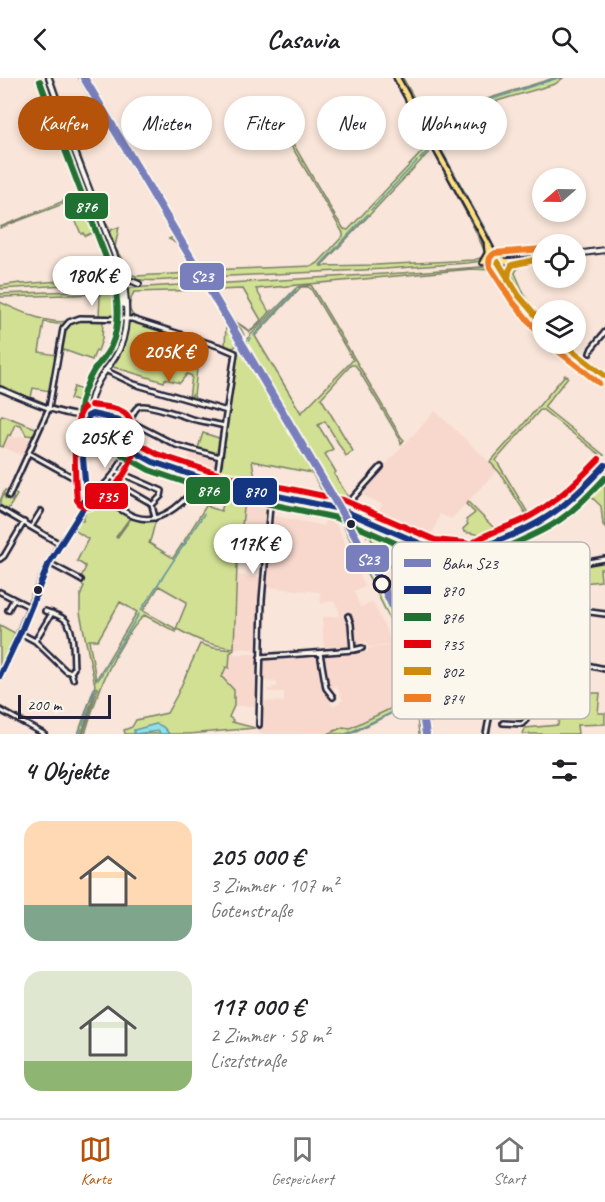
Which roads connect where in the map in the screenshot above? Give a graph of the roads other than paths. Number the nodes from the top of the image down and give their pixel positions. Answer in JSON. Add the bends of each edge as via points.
{"nodes":[{"id":1,"x":49,"y":78,"type":"edge"},
{"id":2,"x":398,"y":78,"type":"edge"},
{"id":3,"x":487,"y":242,"type":"junction"},
{"id":4,"x":605,"y":250,"type":"edge"},
{"id":5,"x":586,"y":253,"type":"edge"},
{"id":6,"x":494,"y":256,"type":"junction"},
{"id":7,"x":115,"y":258,"type":"junction"},
{"id":8,"x":532,"y":260,"type":"edge"},
{"id":9,"x":483,"y":262,"type":"dead end"},
{"id":10,"x":509,"y":263,"type":"junction"},
{"id":11,"x":499,"y":265,"type":"junction"},
{"id":12,"x":122,"y":273,"type":"junction"},
{"id":13,"x":508,"y":280,"type":"junction"},
{"id":14,"x":139,"y":284,"type":"dead end"},
{"id":15,"x":103,"y":286,"type":"dead end"},
{"id":16,"x":121,"y":296,"type":"junction"},
{"id":17,"x":125,"y":307,"type":"junction"},
{"id":18,"x":532,"y":312,"type":"edge"},
{"id":19,"x":126,"y":319,"type":"junction"},
{"id":20,"x":605,"y":332,"type":"edge"},
{"id":21,"x":590,"y":353,"type":"dead end"},
{"id":22,"x":577,"y":354,"type":"edge"},
{"id":23,"x":105,"y":370,"type":"junction"},
{"id":24,"x":605,"y":376,"type":"edge"},
{"id":25,"x":0,"y":389,"type":"edge"},
{"id":26,"x":50,"y":408,"type":"junction"},
{"id":27,"x":227,"y":411,"type":"junction"},
{"id":28,"x":88,"y":416,"type":"junction"},
{"id":29,"x":130,"y":423,"type":"junction"},
{"id":30,"x":224,"y":426,"type":"junction"},
{"id":31,"x":123,"y":427,"type":"junction"},
{"id":32,"x":126,"y":447,"type":"junction"},
{"id":33,"x":29,"y":453,"type":"junction"},
{"id":34,"x":220,"y":457,"type":"junction"},
{"id":35,"x":605,"y":465,"type":"edge"},
{"id":36,"x":381,"y":467,"type":"dead end"},
{"id":37,"x":116,"y":471,"type":"junction"},
{"id":38,"x":112,"y":477,"type":"junction"},
{"id":39,"x":203,"y":478,"type":"junction"},
{"id":40,"x":216,"y":483,"type":"junction"},
{"id":41,"x":86,"y":484,"type":"junction"},
{"id":42,"x":271,"y":495,"type":"junction"},
{"id":43,"x":9,"y":496,"type":"dead end"},
{"id":44,"x":92,"y":497,"type":"junction"},
{"id":45,"x":86,"y":498,"type":"junction"},
{"id":46,"x":152,"y":505,"type":"junction"},
{"id":47,"x":0,"y":509,"type":"edge"},
{"id":48,"x":344,"y":510,"type":"junction"},
{"id":49,"x":41,"y":511,"type":"dead end"},
{"id":50,"x":154,"y":518,"type":"junction"},
{"id":51,"x":24,"y":522,"type":"junction"},
{"id":52,"x":31,"y":527,"type":"junction"},
{"id":53,"x":417,"y":542,"type":"edge"},
{"id":54,"x":494,"y":542,"type":"edge"},
{"id":55,"x":60,"y":544,"type":"junction"},
{"id":56,"x":0,"y":559,"type":"edge"},
{"id":57,"x":605,"y":559,"type":"edge"},
{"id":58,"x":590,"y":562,"type":"edge"},
{"id":59,"x":49,"y":563,"type":"junction"},
{"id":60,"x":81,"y":580,"type":"dead end"},
{"id":61,"x":0,"y":592,"type":"edge"},
{"id":62,"x":14,"y":598,"type":"junction"},
{"id":63,"x":30,"y":607,"type":"junction"},
{"id":64,"x":8,"y":610,"type":"dead end"},
{"id":65,"x":45,"y":611,"type":"dead end"},
{"id":66,"x":590,"y":612,"type":"edge"},
{"id":67,"x":51,"y":613,"type":"junction"},
{"id":68,"x":605,"y":614,"type":"edge"},
{"id":69,"x":348,"y":616,"type":"dead end"},
{"id":70,"x":20,"y":633,"type":"junction"},
{"id":71,"x":35,"y":641,"type":"junction"},
{"id":72,"x":362,"y":648,"type":"dead end"},
{"id":73,"x":353,"y":650,"type":"junction"},
{"id":74,"x":320,"y":652,"type":"junction"},
{"id":75,"x":260,"y":657,"type":"junction"},
{"id":76,"x":590,"y":666,"type":"edge"},
{"id":77,"x":605,"y":669,"type":"edge"},
{"id":78,"x":70,"y":672,"type":"junction"},
{"id":79,"x":0,"y":676,"type":"edge"},
{"id":80,"x":73,"y":679,"type":"dead end"},
{"id":81,"x":333,"y":697,"type":"dead end"},
{"id":82,"x":0,"y":710,"type":"edge"},
{"id":83,"x":489,"y":719,"type":"edge"},
{"id":84,"x":526,"y":719,"type":"edge"},
{"id":85,"x":503,"y":723,"type":"dead end"},
{"id":86,"x":259,"y":725,"type":"dead end"},
{"id":87,"x":44,"y":734,"type":"edge"},
{"id":88,"x":486,"y":734,"type":"edge"}],
"edges":[{"from":1,"to":7,"type":"street"},
{"from":2,"to":3,"type":"main road"},
{"from":3,"to":6,"type":"main road"},
{"from":3,"to":9,"type":"main road","via":[[488,253]]},
{"from":4,"to":5,"type":"street"},
{"from":6,"to":10,"type":"main road"},
{"from":6,"to":11,"type":"main road"},
{"from":7,"to":12,"type":"street"},
{"from":7,"to":16,"type":"street"},
{"from":8,"to":10,"type":"street"},
{"from":10,"to":11,"type":"street"},
{"from":10,"to":13,"type":"main road"},
{"from":11,"to":13,"type":"main road"},
{"from":12,"to":14,"type":"street"},
{"from":12,"to":17,"type":"street"},
{"from":13,"to":18,"type":"main road"},
{"from":15,"to":16,"type":"street"},
{"from":16,"to":17,"type":"street"},
{"from":17,"to":19,"type":"street"},
{"from":19,"to":23,"type":"street","via":[[120,346]]},
{"from":19,"to":26,"type":"street","via":[[80,318],[66,325]]},
{"from":19,"to":27,"type":"street","via":[[235,353]]},
{"from":20,"to":21,"type":"street"},
{"from":22,"to":24,"type":"main road"},
{"from":23,"to":27,"type":"street","via":[[134,384]]},
{"from":23,"to":28,"type":"street","via":[[94,390]]},
{"from":25,"to":26,"type":"street"},
{"from":26,"to":28,"type":"street"},
{"from":26,"to":33,"type":"street"},
{"from":27,"to":30,"type":"street"},
{"from":28,"to":31,"type":"street","via":[[118,419]]},
{"from":28,"to":41,"type":"street","via":[[83,458]]},
{"from":29,"to":30,"type":"street","via":[[142,406]]},
{"from":29,"to":31,"type":"street"},
{"from":29,"to":34,"type":"street","via":[[176,445]]},
{"from":30,"to":34,"type":"street"},
{"from":31,"to":32,"type":"street"},
{"from":32,"to":37,"type":"street"},
{"from":32,"to":39,"type":"street","via":[[153,462]]},
{"from":33,"to":41,"type":"street"},
{"from":33,"to":43,"type":"street"},
{"from":34,"to":40,"type":"street"},
{"from":35,"to":54,"type":"street","via":[[549,516]]},
{"from":36,"to":48,"type":"street"},
{"from":37,"to":38,"type":"street"},
{"from":37,"to":46,"type":"street","via":[[162,491]]},
{"from":38,"to":44,"type":"street"},
{"from":38,"to":46,"type":"street"},
{"from":39,"to":40,"type":"street"},
{"from":39,"to":50,"type":"street","via":[[179,504]]},
{"from":40,"to":42,"type":"street"},
{"from":41,"to":45,"type":"street"},
{"from":42,"to":48,"type":"street"},
{"from":42,"to":75,"type":"street"},
{"from":44,"to":45,"type":"street"},
{"from":44,"to":50,"type":"street","via":[[137,518]]},
{"from":45,"to":55,"type":"street","via":[[82,512]]},
{"from":46,"to":50,"type":"street"},
{"from":47,"to":51,"type":"street"},
{"from":48,"to":53,"type":"street"},
{"from":49,"to":52,"type":"street"},
{"from":51,"to":52,"type":"street"},
{"from":51,"to":56,"type":"street"},
{"from":52,"to":55,"type":"street"},
{"from":55,"to":59,"type":"street"},
{"from":57,"to":58,"type":"street"},
{"from":59,"to":60,"type":"street"},
{"from":59,"to":63,"type":"street"},
{"from":61,"to":62,"type":"street"},
{"from":62,"to":63,"type":"street"},
{"from":62,"to":64,"type":"street"},
{"from":63,"to":70,"type":"street"},
{"from":65,"to":67,"type":"street"},
{"from":66,"to":68,"type":"street"},
{"from":67,"to":71,"type":"street"},
{"from":67,"to":78,"type":"street","via":[[69,626],[74,668]]},
{"from":69,"to":73,"type":"street"},
{"from":70,"to":71,"type":"street"},
{"from":70,"to":79,"type":"street"},
{"from":71,"to":78,"type":"street"},
{"from":72,"to":73,"type":"street"},
{"from":73,"to":74,"type":"street"},
{"from":74,"to":75,"type":"street"},
{"from":74,"to":81,"type":"street","via":[[326,688]]},
{"from":75,"to":86,"type":"street"},
{"from":76,"to":77,"type":"street"},
{"from":78,"to":80,"type":"street"},
{"from":82,"to":87,"type":"street"},
{"from":83,"to":88,"type":"street"},
{"from":84,"to":85,"type":"street","via":[[524,723]]}]}
